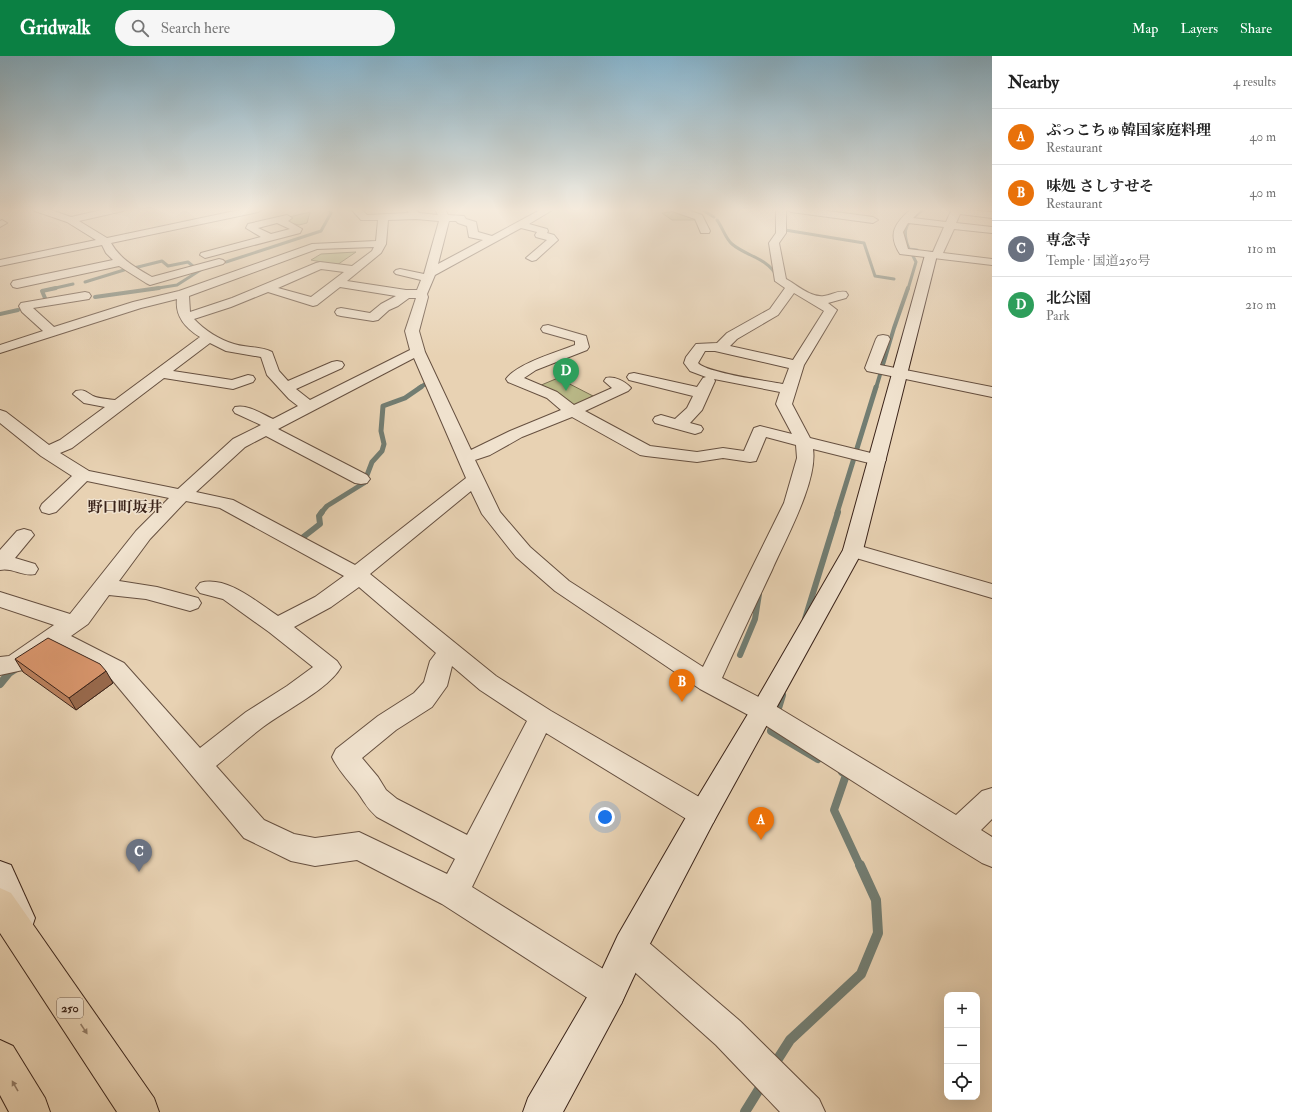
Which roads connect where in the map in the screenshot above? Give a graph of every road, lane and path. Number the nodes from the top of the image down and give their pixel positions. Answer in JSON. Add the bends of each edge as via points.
{"nodes":[{"id":1,"x":19,"y":258,"type":"edge"},
{"id":2,"x":117,"y":258,"type":"edge"},
{"id":3,"x":212,"y":258,"type":"edge"},
{"id":4,"x":274,"y":258,"type":"edge"},
{"id":5,"x":370,"y":258,"type":"edge"},
{"id":6,"x":429,"y":258,"type":"edge"},
{"id":7,"x":463,"y":258,"type":"edge"},
{"id":8,"x":777,"y":258,"type":"edge"},
{"id":9,"x":933,"y":258,"type":"edge"},
{"id":10,"x":961,"y":258,"type":"edge"},
{"id":11,"x":1,"y":262,"type":"edge"},
{"id":12,"x":121,"y":262,"type":"junction"},
{"id":13,"x":219,"y":262,"type":"junction"},
{"id":14,"x":992,"y":262,"type":"edge"},
{"id":15,"x":353,"y":270,"type":"junction"},
{"id":16,"x":244,"y":271,"type":"junction"},
{"id":17,"x":400,"y":272,"type":"dead end"},
{"id":18,"x":338,"y":283,"type":"junction"},
{"id":19,"x":17,"y":284,"type":"dead end"},
{"id":20,"x":421,"y":285,"type":"junction"},
{"id":21,"x":792,"y":287,"type":"junction"},
{"id":22,"x":267,"y":288,"type":"junction"},
{"id":23,"x":183,"y":294,"type":"junction"},
{"id":24,"x":842,"y":295,"type":"dead end"},
{"id":25,"x":815,"y":300,"type":"junction"},
{"id":26,"x":109,"y":314,"type":"junction"},
{"id":27,"x":185,"y":317,"type":"junction"},
{"id":28,"x":342,"y":318,"type":"dead end"},
{"id":29,"x":548,"y":328,"type":"dead end"},
{"id":30,"x":53,"y":333,"type":"junction"},
{"id":31,"x":209,"y":337,"type":"junction"},
{"id":32,"x":883,"y":339,"type":"dead end"},
{"id":33,"x":720,"y":348,"type":"junction"},
{"id":34,"x":0,"y":349,"type":"edge"},
{"id":35,"x":418,"y":352,"type":"junction"},
{"id":36,"x":554,"y":358,"type":"junction"},
{"id":37,"x":643,"y":363,"type":"dead end"},
{"id":38,"x":337,"y":365,"type":"dead end"},
{"id":39,"x":568,"y":365,"type":"dead end"},
{"id":40,"x":797,"y":365,"type":"junction"},
{"id":41,"x":144,"y":366,"type":"dead end"},
{"id":42,"x":163,"y":371,"type":"junction"},
{"id":43,"x":900,"y":373,"type":"junction"},
{"id":44,"x":711,"y":374,"type":"junction"},
{"id":45,"x":248,"y":380,"type":"dead end"},
{"id":46,"x":611,"y":380,"type":"dead end"},
{"id":47,"x":233,"y":385,"type":"junction"},
{"id":48,"x":287,"y":387,"type":"junction"},
{"id":49,"x":788,"y":389,"type":"junction"},
{"id":50,"x":218,"y":392,"type":"dead end"},
{"id":51,"x":702,"y":392,"type":"junction"},
{"id":52,"x":992,"y":392,"type":"edge"},
{"id":53,"x":81,"y":394,"type":"dead end"},
{"id":54,"x":120,"y":405,"type":"junction"},
{"id":55,"x":308,"y":406,"type":"junction"},
{"id":56,"x":241,"y":410,"type":"dead end"},
{"id":57,"x":572,"y":411,"type":"junction"},
{"id":58,"x":1,"y":417,"type":"edge"},
{"id":59,"x":661,"y":420,"type":"dead end"},
{"id":60,"x":679,"y":424,"type":"junction"},
{"id":61,"x":269,"y":427,"type":"junction"},
{"id":62,"x":695,"y":429,"type":"dead end"},
{"id":63,"x":804,"y":442,"type":"junction"},
{"id":64,"x":47,"y":452,"type":"junction"},
{"id":65,"x":466,"y":458,"type":"junction"},
{"id":66,"x":877,"y":460,"type":"junction"},
{"id":67,"x":83,"y":475,"type":"junction"},
{"id":68,"x":361,"y":479,"type":"dead end"},
{"id":69,"x":476,"y":480,"type":"junction"},
{"id":70,"x":181,"y":496,"type":"junction"},
{"id":71,"x":49,"y":508,"type":"dead end"},
{"id":72,"x":24,"y":535,"type":"dead end"},
{"id":73,"x":853,"y":550,"type":"junction"},
{"id":74,"x":1,"y":562,"type":"edge"},
{"id":75,"x":28,"y":568,"type":"dead end"},
{"id":76,"x":358,"y":575,"type":"junction"},
{"id":77,"x":102,"y":587,"type":"junction"},
{"id":78,"x":207,"y":588,"type":"dead end"},
{"id":79,"x":992,"y":591,"type":"edge"},
{"id":80,"x":0,"y":599,"type":"edge"},
{"id":81,"x":190,"y":603,"type":"dead end"},
{"id":82,"x":276,"y":626,"type":"junction"},
{"id":83,"x":63,"y":630,"type":"junction"},
{"id":84,"x":451,"y":652,"type":"junction"},
{"id":85,"x":0,"y":666,"type":"edge"},
{"id":86,"x":708,"y":682,"type":"junction"},
{"id":87,"x":763,"y":711,"type":"junction"},
{"id":88,"x":542,"y":718,"type":"junction"},
{"id":89,"x":199,"y":764,"type":"junction"},
{"id":90,"x":992,"y":800,"type":"edge"},
{"id":91,"x":703,"y":814,"type":"junction"},
{"id":92,"x":958,"y":833,"type":"junction"},
{"id":93,"x":473,"y":853,"type":"junction"},
{"id":94,"x":992,"y":854,"type":"edge"},
{"id":95,"x":0,"y":876,"type":"edge"},
{"id":96,"x":453,"y":893,"type":"junction"},
{"id":97,"x":0,"y":904,"type":"edge"},
{"id":98,"x":630,"y":947,"type":"junction"},
{"id":99,"x":39,"y":963,"type":"junction"},
{"id":100,"x":609,"y":992,"type":"junction"},
{"id":101,"x":0,"y":1059,"type":"edge"},
{"id":102,"x":796,"y":1101,"type":"edge"},
{"id":103,"x":31,"y":1112,"type":"edge"},
{"id":104,"x":140,"y":1112,"type":"edge"},
{"id":105,"x":542,"y":1112,"type":"edge"}],
"edges":[{"from":1,"to":11,"type":"street"},
{"from":2,"to":12,"type":"street"},
{"from":3,"to":13,"type":"street"},
{"from":4,"to":16,"type":"street"},
{"from":5,"to":15,"type":"street"},
{"from":6,"to":20,"type":"street"},
{"from":7,"to":20,"type":"street"},
{"from":8,"to":21,"type":"street","via":[[776,266],[781,281]]},
{"from":9,"to":43,"type":"street"},
{"from":10,"to":14,"type":"street"},
{"from":12,"to":13,"type":"street","via":[[150,280]]},
{"from":12,"to":19,"type":"street","via":[[42,281]]},
{"from":13,"to":16,"type":"street"},
{"from":15,"to":18,"type":"street"},
{"from":15,"to":22,"type":"street","via":[[320,265]]},
{"from":16,"to":23,"type":"street"},
{"from":17,"to":20,"type":"street"},
{"from":18,"to":20,"type":"street","via":[[379,287]]},
{"from":18,"to":22,"type":"street","via":[[313,302]]},
{"from":20,"to":28,"type":"street","via":[[385,306],[373,317],[355,315]]},
{"from":20,"to":35,"type":"street","via":[[422,297],[412,331]]},
{"from":21,"to":25,"type":"street"},
{"from":21,"to":33,"type":"street","via":[[774,312],[732,336]]},
{"from":22,"to":27,"type":"street","via":[[232,305]]},
{"from":23,"to":26,"type":"street"},
{"from":23,"to":27,"type":"street"},
{"from":24,"to":25,"type":"street","via":[[826,300]]},
{"from":25,"to":40,"type":"street","via":[[831,310]]},
{"from":26,"to":30,"type":"street"},
{"from":26,"to":30,"type":"street","via":[[89,297],[26,306],[26,309]]},
{"from":27,"to":31,"type":"street","via":[[196,329]]},
{"from":29,"to":36,"type":"street","via":[[582,339],[582,347]]},
{"from":30,"to":34,"type":"street"},
{"from":31,"to":42,"type":"street"},
{"from":31,"to":48,"type":"street","via":[[231,348],[267,355],[272,372]]},
{"from":32,"to":43,"type":"street","via":[[872,367]]},
{"from":33,"to":40,"type":"street"},
{"from":33,"to":44,"type":"street","via":[[701,347],[693,357],[691,363],[695,368]]},
{"from":35,"to":55,"type":"street"},
{"from":35,"to":65,"type":"street"},
{"from":36,"to":39,"type":"street"},
{"from":36,"to":57,"type":"street","via":[[531,367],[513,379],[552,395]]},
{"from":37,"to":51,"type":"street","via":[[632,380]]},
{"from":38,"to":48,"type":"street"},
{"from":40,"to":49,"type":"street"},
{"from":41,"to":42,"type":"street"},
{"from":42,"to":47,"type":"street"},
{"from":42,"to":54,"type":"street"},
{"from":43,"to":52,"type":"street"},
{"from":43,"to":66,"type":"street"},
{"from":44,"to":49,"type":"street"},
{"from":44,"to":51,"type":"street"},
{"from":45,"to":47,"type":"street"},
{"from":46,"to":57,"type":"street","via":[[623,388]]},
{"from":47,"to":50,"type":"street"},
{"from":48,"to":55,"type":"street"},
{"from":49,"to":63,"type":"street","via":[[784,404]]},
{"from":51,"to":60,"type":"street","via":[[694,410]]},
{"from":53,"to":54,"type":"street","via":[[89,400]]},
{"from":54,"to":64,"type":"street","via":[[66,444]]},
{"from":55,"to":61,"type":"street"},
{"from":56,"to":61,"type":"street"},
{"from":57,"to":63,"type":"street","via":[[646,451],[697,456],[723,453],[750,464],[760,431]]},
{"from":57,"to":65,"type":"street"},
{"from":58,"to":64,"type":"street"},
{"from":59,"to":60,"type":"street"},
{"from":60,"to":62,"type":"street"},
{"from":61,"to":68,"type":"street"},
{"from":61,"to":70,"type":"street","via":[[239,443]]},
{"from":63,"to":66,"type":"street"},
{"from":63,"to":86,"type":"street","via":[[806,458],[794,503]]},
{"from":64,"to":67,"type":"street"},
{"from":65,"to":69,"type":"street"},
{"from":66,"to":73,"type":"street"},
{"from":67,"to":70,"type":"street"},
{"from":67,"to":71,"type":"street"},
{"from":69,"to":76,"type":"street","via":[[420,522]]},
{"from":69,"to":86,"type":"street","via":[[491,514],[528,557],[562,586]]},
{"from":70,"to":76,"type":"street","via":[[226,504]]},
{"from":70,"to":77,"type":"street","via":[[144,535]]},
{"from":72,"to":74,"type":"street"},
{"from":73,"to":79,"type":"street"},
{"from":73,"to":87,"type":"street"},
{"from":74,"to":75,"type":"street"},
{"from":76,"to":82,"type":"street","via":[[323,602]]},
{"from":76,"to":84,"type":"street"},
{"from":77,"to":81,"type":"street","via":[[151,592]]},
{"from":77,"to":83,"type":"street","via":[[80,618]]},
{"from":78,"to":82,"type":"street","via":[[230,594]]},
{"from":80,"to":83,"type":"street"},
{"from":82,"to":89,"type":"street","via":[[329,667],[296,693],[255,719]]},
{"from":83,"to":85,"type":"street","via":[[15,664]]},
{"from":83,"to":89,"type":"street","via":[[116,669]]},
{"from":84,"to":88,"type":"street","via":[[488,683]]},
{"from":84,"to":93,"type":"street","via":[[442,661],[435,686],[423,700],[387,723],[346,758],[376,799],[387,808]]},
{"from":86,"to":87,"type":"street"},
{"from":87,"to":91,"type":"street"},
{"from":87,"to":92,"type":"street"},
{"from":88,"to":91,"type":"street"},
{"from":88,"to":93,"type":"street"},
{"from":89,"to":96,"type":"street","via":[[254,829],[291,847],[314,852],[359,846]]},
{"from":90,"to":92,"type":"street"},
{"from":91,"to":98,"type":"street"},
{"from":92,"to":94,"type":"street"},
{"from":93,"to":96,"type":"street"},
{"from":95,"to":99,"type":"street"},
{"from":96,"to":100,"type":"street"},
{"from":97,"to":99,"type":"highway","number":"250"},
{"from":98,"to":100,"type":"street"},
{"from":98,"to":102,"type":"street","via":[[728,1034]]},
{"from":99,"to":104,"type":"highway","number":"250","one_way":true},
{"from":100,"to":105,"type":"street"},
{"from":103,"to":101,"type":"highway","one_way":true}]}
